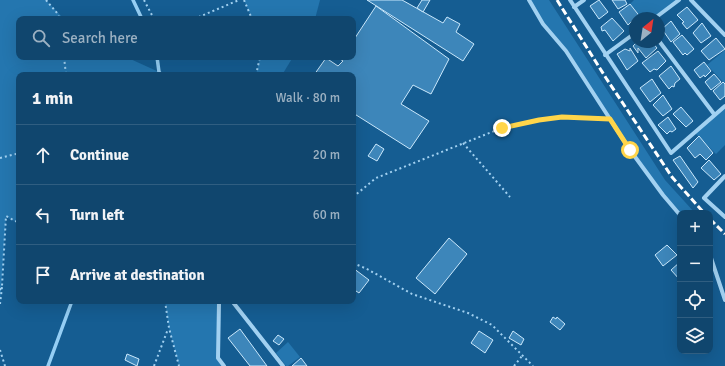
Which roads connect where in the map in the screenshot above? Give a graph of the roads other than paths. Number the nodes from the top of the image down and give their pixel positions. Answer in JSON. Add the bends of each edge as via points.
{"nodes":[{"id":1,"x":528,"y":0,"type":"edge"},
{"id":2,"x":570,"y":0,"type":"edge"},
{"id":3,"x":584,"y":0,"type":"edge"},
{"id":4,"x":679,"y":0,"type":"edge"},
{"id":5,"x":691,"y":0,"type":"edge"},
{"id":6,"x":574,"y":7,"type":"junction"},
{"id":7,"x":663,"y":12,"type":"edge"},
{"id":8,"x":725,"y":35,"type":"edge"},
{"id":9,"x":629,"y":37,"type":"edge"},
{"id":10,"x":664,"y":48,"type":"edge"},
{"id":11,"x":605,"y":55,"type":"junction"},
{"id":12,"x":725,"y":106,"type":"edge"},
{"id":13,"x":714,"y":114,"type":"junction"},
{"id":14,"x":725,"y":176,"type":"edge"},
{"id":15,"x":677,"y":211,"type":"edge"},
{"id":16,"x":725,"y":218,"type":"edge"},
{"id":17,"x":713,"y":264,"type":"edge"},
{"id":18,"x":725,"y":300,"type":"edge"},
{"id":19,"x":219,"y":304,"type":"edge"},
{"id":20,"x":234,"y":304,"type":"edge"},
{"id":21,"x":224,"y":366,"type":"edge"},
{"id":22,"x":283,"y":366,"type":"edge"}],
"edges":[{"from":1,"to":15,"type":"street","via":[[543,24],[566,50],[630,150]]},
{"from":2,"to":6,"type":"street"},
{"from":3,"to":6,"type":"street"},
{"from":4,"to":7,"type":"street"},
{"from":5,"to":8,"type":"street"},
{"from":6,"to":11,"type":"street"},
{"from":9,"to":11,"type":"street"},
{"from":10,"to":13,"type":"street"},
{"from":11,"to":13,"type":"street","via":[[671,153]]},
{"from":12,"to":13,"type":"street"},
{"from":14,"to":16,"type":"street","via":[[704,198]]},
{"from":17,"to":18,"type":"street"},
{"from":19,"to":21,"type":"street","via":[[218,358]]},
{"from":20,"to":22,"type":"street"}]}
